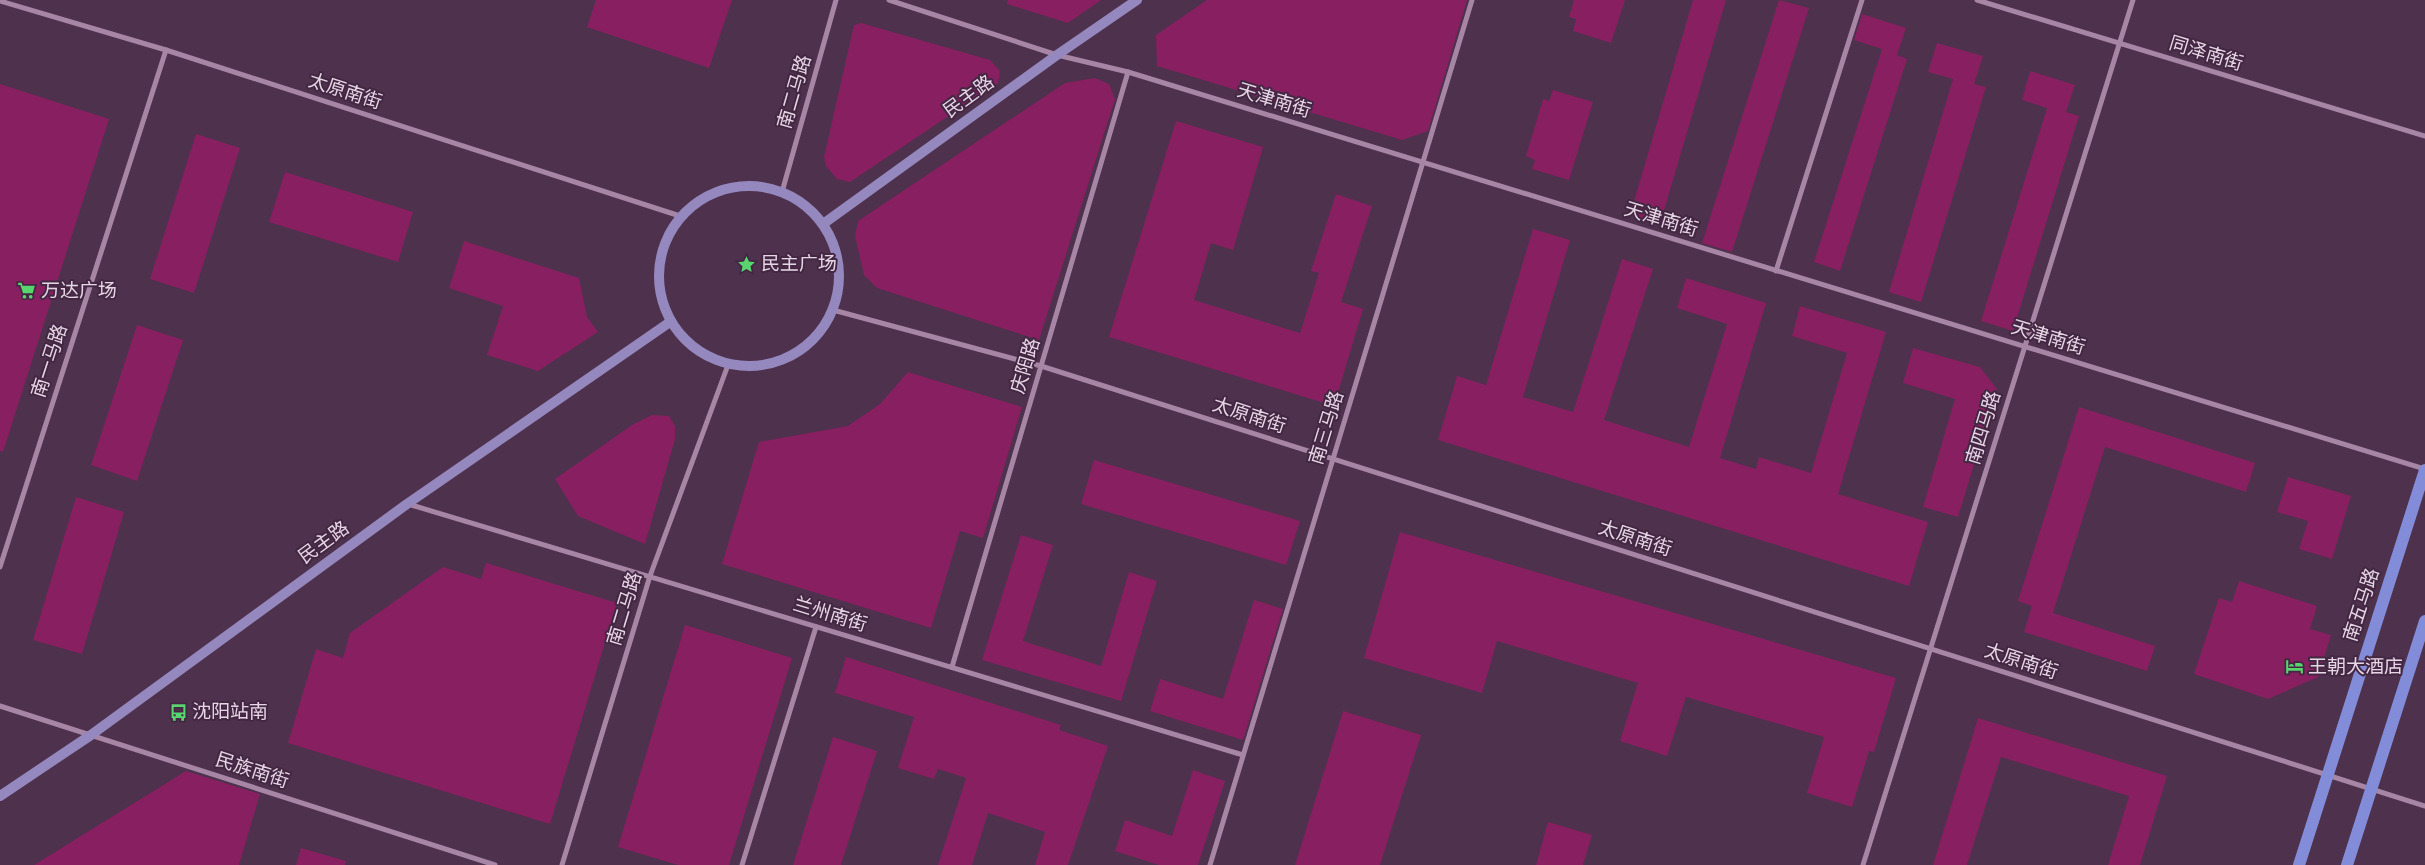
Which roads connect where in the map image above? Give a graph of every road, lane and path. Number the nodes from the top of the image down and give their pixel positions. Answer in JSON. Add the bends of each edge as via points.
{"nodes":[{"id":1,"x":836,"y":0,"type":"edge"},
{"id":2,"x":888,"y":0,"type":"edge"},
{"id":3,"x":1138,"y":0,"type":"edge"},
{"id":4,"x":1472,"y":0,"type":"edge"},
{"id":5,"x":1862,"y":0,"type":"edge"},
{"id":6,"x":1977,"y":0,"type":"edge"},
{"id":7,"x":2133,"y":0,"type":"edge"},
{"id":8,"x":0,"y":1,"type":"edge"},
{"id":9,"x":2120,"y":43,"type":"junction"},
{"id":10,"x":166,"y":50,"type":"junction"},
{"id":11,"x":1057,"y":55,"type":"junction"},
{"id":12,"x":1128,"y":72,"type":"junction"},
{"id":13,"x":2425,"y":136,"type":"edge"},
{"id":14,"x":1423,"y":162,"type":"junction"},
{"id":15,"x":782,"y":192,"type":"junction"},
{"id":16,"x":680,"y":216,"type":"junction"},
{"id":17,"x":823,"y":224,"type":"junction"},
{"id":18,"x":1776,"y":270,"type":"junction"},
{"id":19,"x":833,"y":310,"type":"junction"},
{"id":20,"x":670,"y":322,"type":"junction"},
{"id":21,"x":2025,"y":347,"type":"junction"},
{"id":22,"x":728,"y":365,"type":"junction"},
{"id":23,"x":1041,"y":366,"type":"junction"},
{"id":24,"x":1333,"y":459,"type":"junction"},
{"id":25,"x":2425,"y":470,"type":"edge"},
{"id":26,"x":407,"y":504,"type":"junction"},
{"id":27,"x":0,"y":567,"type":"edge"},
{"id":28,"x":650,"y":576,"type":"junction"},
{"id":29,"x":2425,"y":621,"type":"edge"},
{"id":30,"x":816,"y":626,"type":"junction"},
{"id":31,"x":1930,"y":649,"type":"junction"},
{"id":32,"x":952,"y":667,"type":"junction"},
{"id":33,"x":0,"y":706,"type":"edge"},
{"id":34,"x":91,"y":736,"type":"junction"},
{"id":35,"x":1243,"y":755,"type":"junction"},
{"id":36,"x":2327,"y":775,"type":"junction"},
{"id":37,"x":2372,"y":789,"type":"junction"},
{"id":38,"x":0,"y":796,"type":"edge"},
{"id":39,"x":2425,"y":806,"type":"edge"},
{"id":40,"x":494,"y":865,"type":"edge"},
{"id":41,"x":562,"y":865,"type":"edge"},
{"id":42,"x":742,"y":865,"type":"edge"},
{"id":43,"x":1210,"y":865,"type":"edge"},
{"id":44,"x":1863,"y":865,"type":"edge"},
{"id":45,"x":2299,"y":865,"type":"edge"},
{"id":46,"x":2347,"y":865,"type":"edge"}],
"edges":[{"from":1,"to":15,"type":"street","name":"南二马路"},
{"from":2,"to":11,"type":"street","name":"天津南街"},
{"from":3,"to":11,"type":"street","name":"民主路"},
{"from":4,"to":14,"type":"street","name":"南三马路"},
{"from":5,"to":18,"type":"street"},
{"from":6,"to":9,"type":"street","name":"同泽南街"},
{"from":7,"to":9,"type":"street","name":"南四马路"},
{"from":8,"to":10,"type":"street","name":"太原南街"},
{"from":9,"to":13,"type":"street","name":"同泽南街"},
{"from":9,"to":21,"type":"street","name":"南四马路"},
{"from":10,"to":16,"type":"street","name":"太原南街"},
{"from":10,"to":27,"type":"street","name":"南一马路"},
{"from":11,"to":12,"type":"street","name":"天津南街"},
{"from":11,"to":17,"type":"street","name":"民主路"},
{"from":12,"to":14,"type":"street","name":"天津南街"},
{"from":12,"to":23,"type":"street","name":"庆阳路"},
{"from":14,"to":18,"type":"street","name":"天津南街"},
{"from":14,"to":24,"type":"street","name":"南三马路"},
{"from":15,"to":16,"type":"street","via":[[755,186],[728,188],[702,198]]},
{"from":15,"to":17,"type":"street","via":[[805,205]]},
{"from":16,"to":20,"type":"street","via":[[665,240],[658,267],[660,296]]},
{"from":17,"to":19,"type":"street","via":[[836,251],[839,281]]},
{"from":18,"to":21,"type":"street","name":"天津南街"},
{"from":19,"to":22,"type":"street","via":[[820,332],[801,350],[779,362],[753,367]]},
{"from":19,"to":23,"type":"street","name":"太原南街"},
{"from":20,"to":22,"type":"street","via":[[705,356]]},
{"from":20,"to":26,"type":"street","name":"民主路"},
{"from":21,"to":25,"type":"street","name":"天津南街"},
{"from":21,"to":31,"type":"street","name":"南四马路"},
{"from":22,"to":28,"type":"street","name":"南二马路"},
{"from":23,"to":24,"type":"street","name":"太原南街"},
{"from":23,"to":32,"type":"street","name":"庆阳路"},
{"from":24,"to":31,"type":"street","name":"太原南街"},
{"from":24,"to":35,"type":"street","name":"南三马路"},
{"from":25,"to":36,"type":"main road","name":"南五马路"},
{"from":26,"to":28,"type":"street","name":"兰州南街"},
{"from":26,"to":34,"type":"street","name":"民主路"},
{"from":28,"to":30,"type":"street","name":"兰州南街"},
{"from":28,"to":41,"type":"street","name":"南二马路"},
{"from":29,"to":37,"type":"main road"},
{"from":30,"to":32,"type":"street","name":"兰州南街"},
{"from":30,"to":42,"type":"street"},
{"from":31,"to":36,"type":"street","name":"太原南街"},
{"from":31,"to":44,"type":"street","name":"南四马路"},
{"from":32,"to":35,"type":"street","name":"兰州南街"},
{"from":33,"to":34,"type":"street","name":"民族南街"},
{"from":34,"to":38,"type":"street","name":"民主路"},
{"from":34,"to":40,"type":"street","name":"民族南街"},
{"from":35,"to":43,"type":"street","name":"南三马路"},
{"from":36,"to":37,"type":"street","name":"太原南街"},
{"from":36,"to":45,"type":"main road","name":"南五马路"},
{"from":37,"to":39,"type":"street","name":"太原南街"},
{"from":37,"to":46,"type":"main road"}]}
